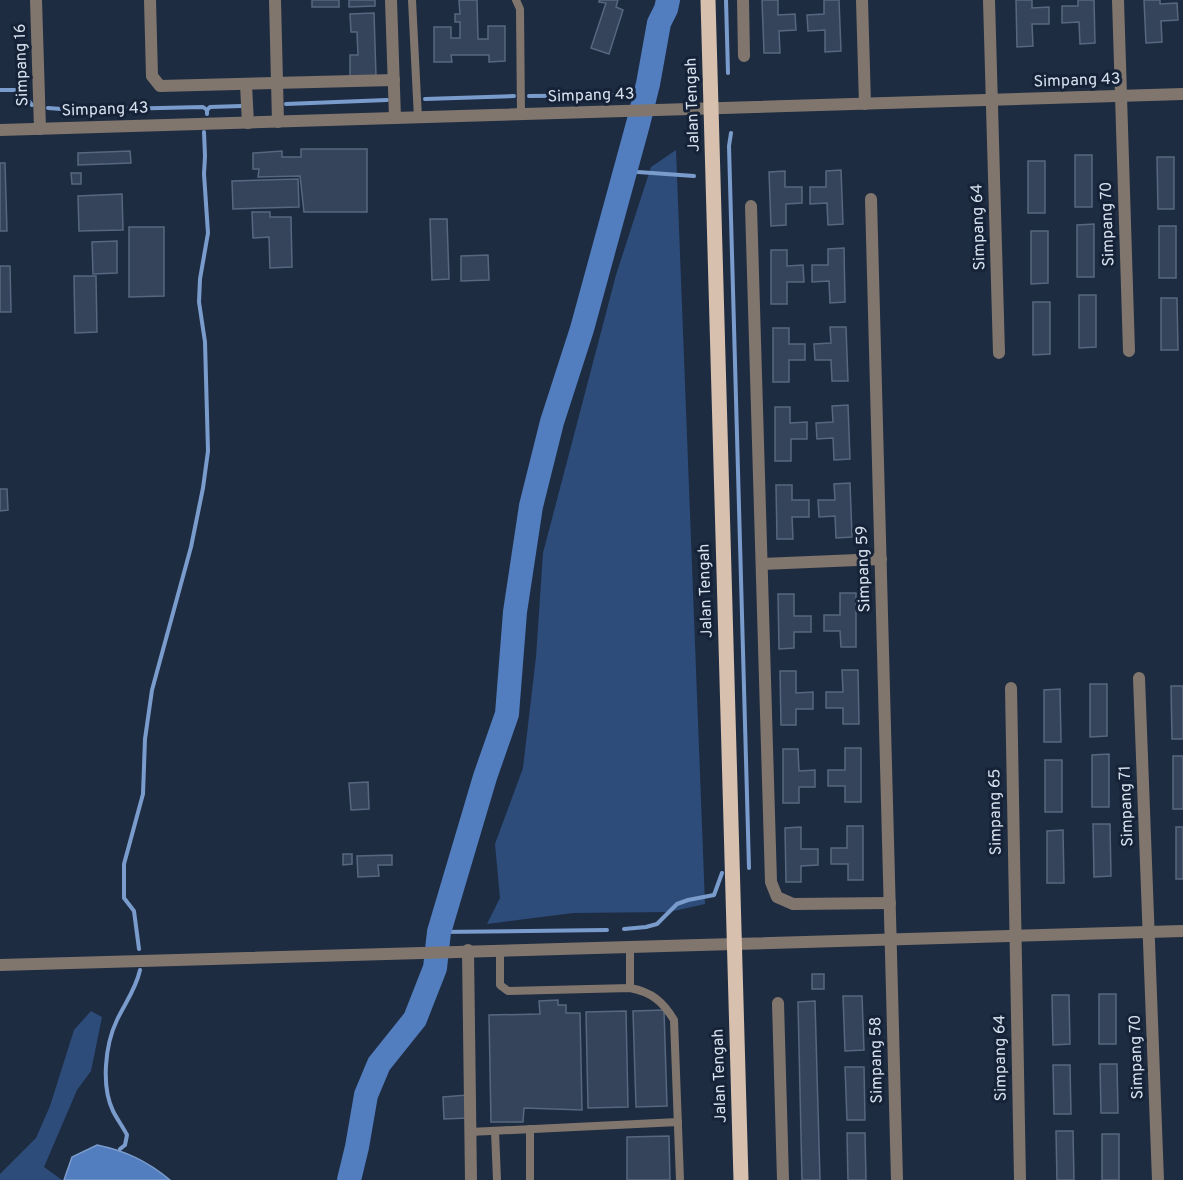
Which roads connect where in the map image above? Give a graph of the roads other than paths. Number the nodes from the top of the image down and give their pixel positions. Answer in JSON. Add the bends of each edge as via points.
{"nodes":[{"id":1,"x":36,"y":0,"type":"edge"},
{"id":2,"x":150,"y":0,"type":"edge"},
{"id":3,"x":275,"y":0,"type":"edge"},
{"id":4,"x":391,"y":0,"type":"edge"},
{"id":5,"x":412,"y":0,"type":"edge"},
{"id":6,"x":516,"y":0,"type":"edge"},
{"id":7,"x":708,"y":0,"type":"edge"},
{"id":8,"x":743,"y":0,"type":"edge"},
{"id":9,"x":862,"y":0,"type":"edge"},
{"id":10,"x":989,"y":0,"type":"edge"},
{"id":11,"x":1118,"y":0,"type":"edge"},
{"id":12,"x":744,"y":56,"type":"dead end"},
{"id":13,"x":394,"y":80,"type":"junction"},
{"id":14,"x":277,"y":84,"type":"junction"},
{"id":15,"x":246,"y":85,"type":"junction"},
{"id":16,"x":1183,"y":94,"type":"edge"},
{"id":17,"x":1121,"y":96,"type":"junction"},
{"id":18,"x":992,"y":100,"type":"junction"},
{"id":19,"x":865,"y":104,"type":"junction"},
{"id":20,"x":711,"y":108,"type":"junction"},
{"id":21,"x":521,"y":114,"type":"junction"},
{"id":22,"x":395,"y":118,"type":"junction"},
{"id":23,"x":418,"y":118,"type":"junction"},
{"id":24,"x":278,"y":122,"type":"junction"},
{"id":25,"x":248,"y":123,"type":"junction"},
{"id":26,"x":40,"y":129,"type":"junction"},
{"id":27,"x":0,"y":130,"type":"edge"},
{"id":28,"x":871,"y":199,"type":"dead end"},
{"id":29,"x":751,"y":206,"type":"dead end"},
{"id":30,"x":1129,"y":351,"type":"dead end"},
{"id":31,"x":999,"y":353,"type":"dead end"},
{"id":32,"x":881,"y":559,"type":"junction"},
{"id":33,"x":762,"y":564,"type":"junction"},
{"id":34,"x":1139,"y":678,"type":"dead end"},
{"id":35,"x":1011,"y":688,"type":"dead end"},
{"id":36,"x":890,"y":903,"type":"junction"},
{"id":37,"x":1183,"y":931,"type":"edge"},
{"id":38,"x":1149,"y":932,"type":"junction"},
{"id":39,"x":1015,"y":936,"type":"junction"},
{"id":40,"x":891,"y":939,"type":"junction"},
{"id":41,"x":734,"y":944,"type":"junction"},
{"id":42,"x":630,"y":946,"type":"junction"},
{"id":43,"x":500,"y":949,"type":"junction"},
{"id":44,"x":468,"y":950,"type":"junction"},
{"id":45,"x":0,"y":965,"type":"edge"},
{"id":46,"x":630,"y":988,"type":"junction"},
{"id":47,"x":778,"y":1003,"type":"dead end"},
{"id":48,"x":678,"y":1122,"type":"junction"},
{"id":49,"x":530,"y":1129,"type":"junction"},
{"id":50,"x":495,"y":1131,"type":"junction"},
{"id":51,"x":470,"y":1132,"type":"junction"},
{"id":52,"x":471,"y":1180,"type":"edge"},
{"id":53,"x":497,"y":1180,"type":"edge"},
{"id":54,"x":530,"y":1180,"type":"edge"},
{"id":55,"x":680,"y":1180,"type":"edge"},
{"id":56,"x":741,"y":1180,"type":"edge"},
{"id":57,"x":783,"y":1180,"type":"edge"},
{"id":58,"x":897,"y":1180,"type":"edge"},
{"id":59,"x":1020,"y":1180,"type":"edge"},
{"id":60,"x":1158,"y":1180,"type":"edge"}],
"edges":[{"from":1,"to":26,"type":"street","name":"Simpang 16"},
{"from":2,"to":15,"type":"street","via":[[152,76],[156,83],[164,87]]},
{"from":3,"to":14,"type":"street"},
{"from":4,"to":13,"type":"street"},
{"from":5,"to":23,"type":"lane"},
{"from":6,"to":21,"type":"lane","via":[[520,9]]},
{"from":7,"to":20,"type":"main road","name":"Jalan Tengah"},
{"from":8,"to":12,"type":"street"},
{"from":9,"to":19,"type":"street"},
{"from":10,"to":18,"type":"street"},
{"from":11,"to":17,"type":"street"},
{"from":13,"to":14,"type":"street"},
{"from":13,"to":22,"type":"street"},
{"from":14,"to":15,"type":"street"},
{"from":14,"to":24,"type":"street"},
{"from":15,"to":25,"type":"street"},
{"from":16,"to":17,"type":"street","name":"Simpang 43"},
{"from":17,"to":18,"type":"street","name":"Simpang 43"},
{"from":17,"to":30,"type":"street","name":"Simpang 70"},
{"from":18,"to":19,"type":"street","name":"Simpang 43"},
{"from":18,"to":31,"type":"street","name":"Simpang 64"},
{"from":19,"to":20,"type":"street","name":"Simpang 43"},
{"from":20,"to":21,"type":"street","name":"Simpang 43"},
{"from":20,"to":41,"type":"main road","name":"Jalan Tengah"},
{"from":21,"to":23,"type":"street","name":"Simpang 43"},
{"from":22,"to":23,"type":"street","name":"Simpang 43"},
{"from":22,"to":24,"type":"street","name":"Simpang 43"},
{"from":24,"to":25,"type":"street","name":"Simpang 43"},
{"from":25,"to":26,"type":"street","name":"Simpang 43"},
{"from":26,"to":27,"type":"street","name":"Simpang 43"},
{"from":28,"to":32,"type":"street","name":"Simpang 59"},
{"from":29,"to":33,"type":"street"},
{"from":32,"to":33,"type":"street"},
{"from":32,"to":36,"type":"street","name":"Simpang 59"},
{"from":33,"to":36,"type":"street","via":[[771,882],[777,897],[793,904]]},
{"from":34,"to":38,"type":"street","name":"Simpang 71"},
{"from":35,"to":39,"type":"street","name":"Simpang 65"},
{"from":36,"to":40,"type":"street","name":"Simpang 59"},
{"from":37,"to":38,"type":"street"},
{"from":38,"to":39,"type":"street"},
{"from":38,"to":60,"type":"street","name":"Simpang 70"},
{"from":39,"to":40,"type":"street"},
{"from":39,"to":59,"type":"street","name":"Simpang 64"},
{"from":40,"to":41,"type":"street"},
{"from":40,"to":58,"type":"street","name":"Simpang 58"},
{"from":41,"to":42,"type":"street"},
{"from":41,"to":56,"type":"main road","name":"Jalan Tengah"},
{"from":42,"to":43,"type":"street"},
{"from":42,"to":46,"type":"lane"},
{"from":43,"to":44,"type":"street"},
{"from":43,"to":46,"type":"lane","via":[[500,985],[508,991]]},
{"from":44,"to":45,"type":"street"},
{"from":44,"to":51,"type":"street"},
{"from":46,"to":48,"type":"lane","via":[[654,996],[674,1020]]},
{"from":47,"to":57,"type":"street"},
{"from":48,"to":49,"type":"lane"},
{"from":48,"to":55,"type":"lane"},
{"from":49,"to":50,"type":"lane"},
{"from":49,"to":54,"type":"lane"},
{"from":50,"to":51,"type":"lane"},
{"from":50,"to":53,"type":"lane"},
{"from":51,"to":52,"type":"street"}]}
